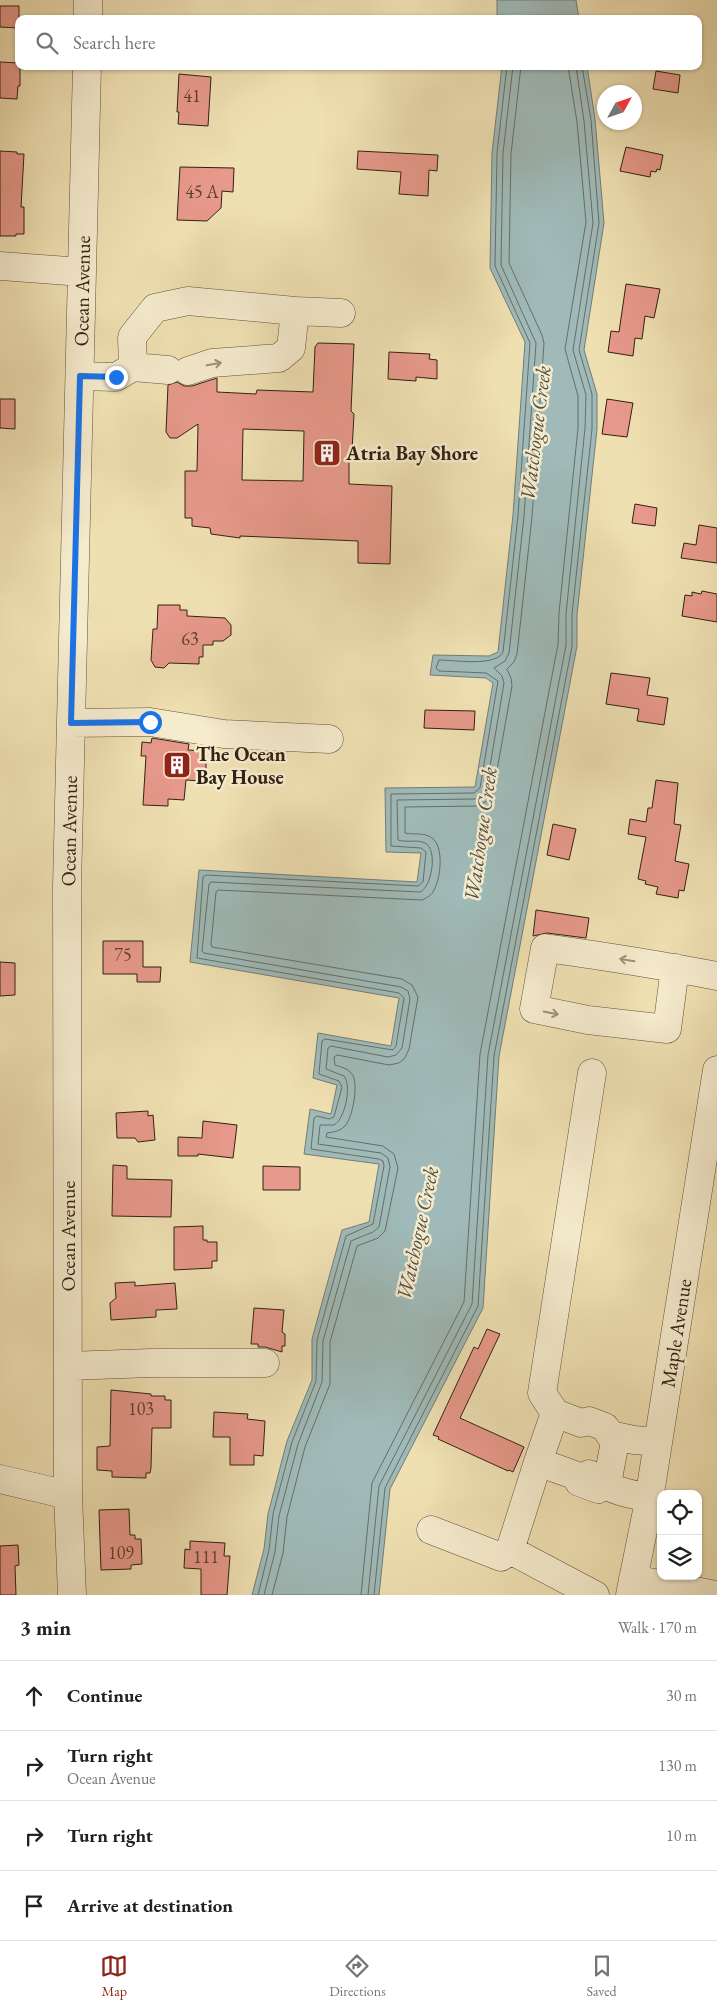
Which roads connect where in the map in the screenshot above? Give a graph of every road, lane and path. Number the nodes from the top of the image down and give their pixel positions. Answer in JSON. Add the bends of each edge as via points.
{"nodes":[{"id":1,"x":88,"y":0,"type":"edge"},
{"id":2,"x":88,"y":15,"type":"edge"},
{"id":3,"x":87,"y":70,"type":"edge"},
{"id":4,"x":0,"y":266,"type":"edge"},
{"id":5,"x":82,"y":272,"type":"junction"},
{"id":6,"x":295,"y":311,"type":"junction"},
{"id":7,"x":341,"y":313,"type":"dead end"},
{"id":8,"x":133,"y":367,"type":"junction"},
{"id":9,"x":80,"y":376,"type":"junction"},
{"id":10,"x":71,"y":723,"type":"junction"},
{"id":11,"x":328,"y":739,"type":"dead end"},
{"id":12,"x":675,"y":968,"type":"junction"},
{"id":13,"x":717,"y":976,"type":"edge"},
{"id":14,"x":717,"y":1070,"type":"edge"},
{"id":15,"x":592,"y":1073,"type":"dead end"},
{"id":16,"x":714,"y":1101,"type":"edge"},
{"id":17,"x":265,"y":1362,"type":"dead end"},
{"id":18,"x":68,"y":1366,"type":"junction"},
{"id":19,"x":555,"y":1413,"type":"junction"},
{"id":20,"x":613,"y":1436,"type":"junction"},
{"id":21,"x":658,"y":1442,"type":"junction"},
{"id":22,"x":538,"y":1462,"type":"junction"},
{"id":23,"x":0,"y":1479,"type":"edge"},
{"id":24,"x":605,"y":1484,"type":"junction"},
{"id":25,"x":68,"y":1494,"type":"junction"},
{"id":26,"x":649,"y":1498,"type":"junction"},
{"id":27,"x":431,"y":1530,"type":"dead end"},
{"id":28,"x":510,"y":1550,"type":"junction"},
{"id":29,"x":632,"y":1587,"type":"edge"},
{"id":30,"x":72,"y":1595,"type":"edge"},
{"id":31,"x":595,"y":1595,"type":"edge"},
{"id":32,"x":716,"y":1595,"type":"edge"}],
"edges":[{"from":1,"to":2,"type":"street"},
{"from":3,"to":5,"type":"street","name":"Ocean Avenue"},
{"from":4,"to":5,"type":"street"},
{"from":5,"to":9,"type":"street","name":"Ocean Avenue"},
{"from":6,"to":7,"type":"street"},
{"from":8,"to":6,"type":"street","one_way":true,"via":[[178,370],[212,363],[279,358],[292,348]]},
{"from":6,"to":8,"type":"street","via":[[188,301],[155,308],[132,338]]},
{"from":8,"to":9,"type":"street","via":[[116,377]]},
{"from":9,"to":10,"type":"street","name":"Ocean Avenue"},
{"from":10,"to":11,"type":"street","via":[[150,722],[224,734]]},
{"from":10,"to":18,"type":"street","name":"Ocean Avenue","via":[[67,886]]},
{"from":12,"to":12,"type":"street","one_way":true,"via":[[545,948],[534,1010],[667,1029]]},
{"from":12,"to":13,"type":"street"},
{"from":14,"to":16,"type":"street","name":"Maple Avenue"},
{"from":15,"to":19,"type":"street","via":[[542,1393]]},
{"from":16,"to":21,"type":"street","name":"Maple Avenue"},
{"from":17,"to":18,"type":"street"},
{"from":18,"to":25,"type":"street","name":"Ocean Avenue"},
{"from":19,"to":20,"type":"street","via":[[581,1423],[586,1433],[603,1440]]},
{"from":19,"to":22,"type":"street"},
{"from":20,"to":21,"type":"street"},
{"from":20,"to":24,"type":"street"},
{"from":21,"to":26,"type":"street","name":"Maple Avenue"},
{"from":22,"to":24,"type":"street","via":[[577,1476],[579,1482],[598,1489]]},
{"from":22,"to":28,"type":"street"},
{"from":23,"to":25,"type":"street"},
{"from":24,"to":26,"type":"street","via":[[625,1493]]},
{"from":25,"to":30,"type":"street","name":"Ocean Avenue"},
{"from":26,"to":29,"type":"street","name":"Maple Avenue"},
{"from":27,"to":28,"type":"street","via":[[501,1557]]},
{"from":28,"to":31,"type":"street"},
{"from":29,"to":32,"type":"street"}]}
